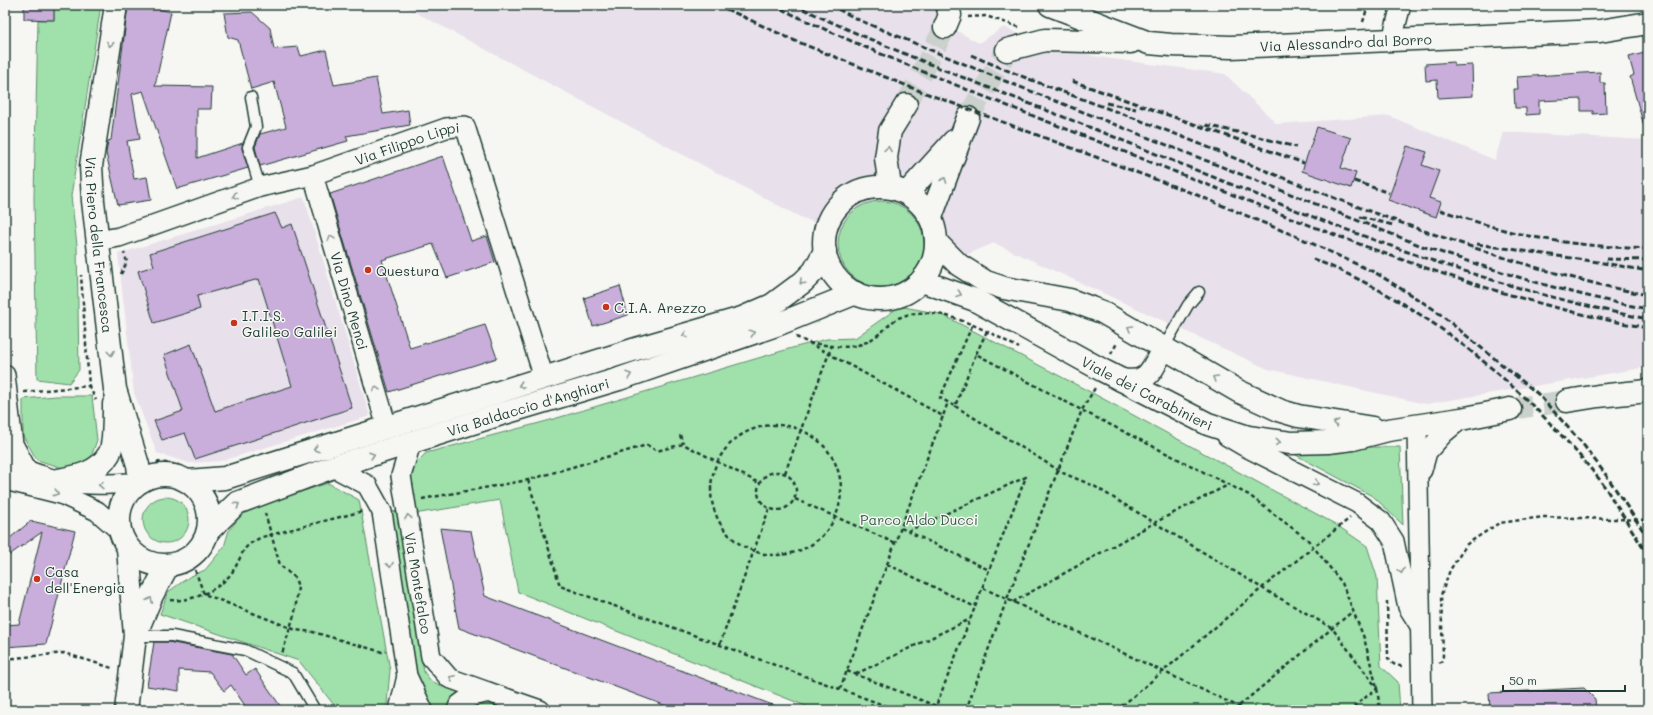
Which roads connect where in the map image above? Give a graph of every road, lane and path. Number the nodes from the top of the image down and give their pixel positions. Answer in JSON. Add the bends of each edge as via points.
{"nodes":[{"id":1,"x":116,"y":5,"type":"edge"},
{"id":2,"x":1050,"y":5,"type":"edge"},
{"id":3,"x":1068,"y":5,"type":"edge"},
{"id":4,"x":1400,"y":5,"type":"edge"},
{"id":5,"x":947,"y":18,"type":"edge"},
{"id":6,"x":1648,"y":24,"type":"edge"},
{"id":7,"x":1044,"y":40,"type":"junction"},
{"id":8,"x":1392,"y":40,"type":"junction"},
{"id":9,"x":1149,"y":43,"type":"junction"},
{"id":10,"x":1007,"y":50,"type":"dead end"},
{"id":11,"x":251,"y":97,"type":"dead end"},
{"id":12,"x":906,"y":105,"type":"tunnel mouth"},
{"id":13,"x":313,"y":175,"type":"junction"},
{"id":14,"x":260,"y":187,"type":"junction"},
{"id":15,"x":898,"y":190,"type":"junction"},
{"id":16,"x":931,"y":217,"type":"junction"},
{"id":17,"x":108,"y":239,"type":"junction"},
{"id":18,"x":937,"y":243,"type":"junction"},
{"id":19,"x":824,"y":251,"type":"junction"},
{"id":20,"x":121,"y":275,"type":"dead end"},
{"id":21,"x":922,"y":281,"type":"junction"},
{"id":22,"x":1199,"y":292,"type":"dead end"},
{"id":23,"x":856,"y":293,"type":"junction"},
{"id":24,"x":972,"y":326,"type":"junction"},
{"id":25,"x":1127,"y":326,"type":"junction"},
{"id":26,"x":987,"y":331,"type":"junction"},
{"id":27,"x":832,"y":345,"type":"junction"},
{"id":28,"x":1164,"y":347,"type":"junction"},
{"id":29,"x":1021,"y":349,"type":"dead end"},
{"id":30,"x":829,"y":354,"type":"junction"},
{"id":31,"x":976,"y":354,"type":"junction"},
{"id":32,"x":5,"y":375,"type":"edge"},
{"id":33,"x":544,"y":378,"type":"junction"},
{"id":34,"x":1095,"y":380,"type":"junction"},
{"id":35,"x":1122,"y":380,"type":"junction"},
{"id":36,"x":89,"y":386,"type":"dead end"},
{"id":37,"x":115,"y":389,"type":"junction"},
{"id":38,"x":25,"y":392,"type":"dead end"},
{"id":39,"x":1648,"y":392,"type":"edge"},
{"id":40,"x":25,"y":399,"type":"dead end"},
{"id":41,"x":1567,"y":401,"type":"tunnel mouth"},
{"id":42,"x":948,"y":402,"type":"junction"},
{"id":43,"x":98,"y":405,"type":"dead end"},
{"id":44,"x":955,"y":406,"type":"junction"},
{"id":45,"x":1510,"y":409,"type":"tunnel mouth"},
{"id":46,"x":1082,"y":410,"type":"junction"},
{"id":47,"x":943,"y":416,"type":"junction"},
{"id":48,"x":1461,"y":419,"type":"junction"},
{"id":49,"x":1208,"y":424,"type":"junction"},
{"id":50,"x":1417,"y":426,"type":"junction"},
{"id":51,"x":387,"y":427,"type":"junction"},
{"id":52,"x":801,"y":430,"type":"junction"},
{"id":53,"x":1388,"y":430,"type":"junction"},
{"id":54,"x":680,"y":434,"type":"dead end"},
{"id":55,"x":411,"y":443,"type":"junction"},
{"id":56,"x":683,"y":444,"type":"junction"},
{"id":57,"x":156,"y":456,"type":"dead end"},
{"id":58,"x":717,"y":462,"type":"junction"},
{"id":59,"x":333,"y":467,"type":"junction"},
{"id":60,"x":1059,"y":470,"type":"junction"},
{"id":61,"x":13,"y":472,"type":"edge"},
{"id":62,"x":185,"y":473,"type":"junction"},
{"id":63,"x":785,"y":473,"type":"junction"},
{"id":64,"x":58,"y":480,"type":"junction"},
{"id":65,"x":528,"y":480,"type":"junction"},
{"id":66,"x":1418,"y":481,"type":"junction"},
{"id":67,"x":140,"y":482,"type":"junction"},
{"id":68,"x":759,"y":483,"type":"junction"},
{"id":69,"x":1228,"y":485,"type":"junction"},
{"id":70,"x":5,"y":496,"type":"edge"},
{"id":71,"x":795,"y":499,"type":"junction"},
{"id":72,"x":416,"y":500,"type":"dead end"},
{"id":73,"x":264,"y":508,"type":"dead end"},
{"id":74,"x":769,"y":509,"type":"junction"},
{"id":75,"x":366,"y":510,"type":"dead end"},
{"id":76,"x":1344,"y":514,"type":"dead end"},
{"id":77,"x":836,"y":517,"type":"junction"},
{"id":78,"x":1648,"y":520,"type":"edge"},
{"id":79,"x":1154,"y":522,"type":"junction"},
{"id":80,"x":901,"y":528,"type":"junction"},
{"id":81,"x":208,"y":530,"type":"junction"},
{"id":82,"x":908,"y":531,"type":"junction"},
{"id":83,"x":271,"y":534,"type":"junction"},
{"id":84,"x":124,"y":539,"type":"junction"},
{"id":85,"x":895,"y":543,"type":"junction"},
{"id":86,"x":1313,"y":547,"type":"junction"},
{"id":87,"x":754,"y":552,"type":"junction"},
{"id":88,"x":887,"y":564,"type":"junction"},
{"id":89,"x":168,"y":565,"type":"junction"},
{"id":90,"x":195,"y":570,"type":"dead end"},
{"id":91,"x":989,"y":570,"type":"junction"},
{"id":92,"x":982,"y":588,"type":"junction"},
{"id":93,"x":1262,"y":588,"type":"junction"},
{"id":94,"x":204,"y":594,"type":"junction"},
{"id":95,"x":1387,"y":598,"type":"dead end"},
{"id":96,"x":165,"y":599,"type":"dead end"},
{"id":97,"x":1007,"y":600,"type":"junction"},
{"id":98,"x":1013,"y":602,"type":"junction"},
{"id":99,"x":975,"y":607,"type":"junction"},
{"id":100,"x":1353,"y":611,"type":"junction"},
{"id":101,"x":971,"y":619,"type":"junction"},
{"id":102,"x":1420,"y":626,"type":"junction"},
{"id":103,"x":290,"y":628,"type":"junction"},
{"id":104,"x":1332,"y":628,"type":"junction"},
{"id":105,"x":135,"y":636,"type":"junction"},
{"id":106,"x":720,"y":644,"type":"junction"},
{"id":107,"x":391,"y":650,"type":"dead end"},
{"id":108,"x":5,"y":659,"type":"edge"},
{"id":109,"x":1436,"y":665,"type":"dead end"},
{"id":110,"x":278,"y":666,"type":"junction"},
{"id":111,"x":1406,"y":666,"type":"dead end"},
{"id":112,"x":847,"y":670,"type":"junction"},
{"id":113,"x":1164,"y":671,"type":"junction"},
{"id":114,"x":856,"y":674,"type":"junction"},
{"id":115,"x":407,"y":676,"type":"junction"},
{"id":116,"x":129,"y":684,"type":"junction"},
{"id":117,"x":1377,"y":688,"type":"junction"},
{"id":118,"x":840,"y":689,"type":"junction"},
{"id":119,"x":488,"y":692,"type":"junction"},
{"id":120,"x":1238,"y":706,"type":"junction"},
{"id":121,"x":126,"y":710,"type":"edge"},
{"id":122,"x":315,"y":710,"type":"edge"},
{"id":123,"x":399,"y":710,"type":"edge"},
{"id":124,"x":423,"y":710,"type":"edge"},
{"id":125,"x":457,"y":710,"type":"edge"},
{"id":126,"x":540,"y":710,"type":"edge"},
{"id":127,"x":897,"y":710,"type":"edge"},
{"id":128,"x":966,"y":710,"type":"edge"},
{"id":129,"x":1117,"y":710,"type":"edge"},
{"id":130,"x":1234,"y":710,"type":"edge"},
{"id":131,"x":1246,"y":710,"type":"edge"},
{"id":132,"x":1350,"y":710,"type":"edge"},
{"id":133,"x":1380,"y":710,"type":"edge"},
{"id":134,"x":1422,"y":710,"type":"edge"}],
"edges":[{"from":1,"to":17,"type":"main road","name":"Via Piero della Francesca","one_way":true,"via":[[91,166]]},
{"from":2,"to":9,"type":"main road","name":"Via Alessandro dal Borro"},
{"from":3,"to":9,"type":"lane"},
{"from":4,"to":8,"type":"street"},
{"from":5,"to":7,"type":"path","via":[[986,16],[1036,33]]},
{"from":6,"to":8,"type":"main road","name":"Via Alessandro dal Borro","via":[[1600,30]]},
{"from":7,"to":9,"type":"main road"},
{"from":7,"to":10,"type":"main road"},
{"from":8,"to":9,"type":"main road","name":"Via Alessandro dal Borro","via":[[1231,47]]},
{"from":11,"to":14,"type":"lane","via":[[256,127],[248,147]]},
{"from":15,"to":12,"type":"main road","one_way":true,"via":[[886,158],[890,131]]},
{"from":13,"to":14,"type":"street","name":"Via Filippo Lippi"},
{"from":13,"to":33,"type":"street","name":"Via Filippo Lippi","via":[[446,128],[465,126]]},
{"from":51,"to":13,"type":"street","name":"Via Dino Menci","one_way":true},
{"from":14,"to":17,"type":"street","name":"Via Filippo Lippi","one_way":true},
{"from":15,"to":16,"type":"main road","via":[[920,203]]},
{"from":16,"to":15,"type":"main road","one_way":true,"via":[[968,118],[952,144]]},
{"from":15,"to":19,"type":"main road","via":[[867,188],[855,192],[841,203],[826,228]]},
{"from":16,"to":18,"type":"main road"},
{"from":17,"to":20,"type":"path","via":[[127,262]]},
{"from":17,"to":37,"type":"main road","name":"Via Piero della Francesca","one_way":true},
{"from":18,"to":21,"type":"main road","via":[[930,269]]},
{"from":18,"to":25,"type":"main road","name":"Viale dei Carabinieri","via":[[959,265],[986,282],[1076,302],[1102,312]]},
{"from":19,"to":23,"type":"main road","via":[[835,276]]},
{"from":19,"to":33,"type":"main road","name":"Via Baldaccio d'Anghiari","one_way":true,"via":[[814,271],[772,305],[742,318]]},
{"from":21,"to":23,"type":"main road","via":[[908,292],[891,298],[873,299]]},
{"from":21,"to":34,"type":"main road","name":"Viale dei Carabinieri","one_way":true,"via":[[975,300]]},
{"from":22,"to":28,"type":"lane","via":[[1188,305]]},
{"from":55,"to":23,"type":"main road","name":"Via Baldaccio d'Anghiari","one_way":true,"via":[[619,379],[779,324]]},
{"from":24,"to":26,"type":"path"},
{"from":24,"to":27,"type":"path","via":[[957,319],[934,314],[911,314],[899,317],[879,335],[854,348]]},
{"from":24,"to":42,"type":"path","via":[[940,398]]},
{"from":28,"to":25,"type":"main road","name":"Viale dei Carabinieri","one_way":true},
{"from":25,"to":34,"type":"path"},
{"from":26,"to":29,"type":"path"},
{"from":26,"to":31,"type":"path"},
{"from":27,"to":30,"type":"path"},
{"from":27,"to":30,"type":"path","via":[[809,343]]},
{"from":28,"to":35,"type":"main road","via":[[1143,379],[1130,382]]},
{"from":53,"to":28,"type":"main road","name":"Viale dei Carabinieri","one_way":true,"via":[[1357,427],[1281,411],[1238,392]]},
{"from":30,"to":47,"type":"path"},
{"from":30,"to":52,"type":"path"},
{"from":31,"to":44,"type":"path"},
{"from":31,"to":46,"type":"path"},
{"from":32,"to":61,"type":"street","via":[[13,444]]},
{"from":33,"to":51,"type":"main road","name":"Via Baldaccio d'Anghiari","one_way":true},
{"from":34,"to":35,"type":"main road","name":"Viale dei Carabinieri"},
{"from":34,"to":46,"type":"path"},
{"from":35,"to":49,"type":"main road","name":"Viale dei Carabinieri"},
{"from":36,"to":43,"type":"path"},
{"from":37,"to":64,"type":"main road","via":[[110,454],[98,468],[79,477]]},
{"from":37,"to":67,"type":"main road","name":"Via Piero della Francesca","via":[[138,464]]},
{"from":38,"to":40,"type":"path"},
{"from":39,"to":41,"type":"main road"},
{"from":42,"to":44,"type":"path"},
{"from":42,"to":47,"type":"path"},
{"from":44,"to":60,"type":"path"},
{"from":45,"to":48,"type":"main road","name":"Viale dei Carabinieri"},
{"from":46,"to":60,"type":"path"},
{"from":46,"to":69,"type":"path"},
{"from":47,"to":80,"type":"path"},
{"from":48,"to":50,"type":"main road","name":"Viale dei Carabinieri"},
{"from":48,"to":66,"type":"street","via":[[1427,452]]},
{"from":49,"to":53,"type":"main road","name":"Viale dei Carabinieri","one_way":true,"via":[[1248,437],[1291,443],[1328,442]]},
{"from":49,"to":102,"type":"street","one_way":true,"via":[[1244,446],[1357,503],[1381,521],[1394,541],[1408,607]]},
{"from":50,"to":53,"type":"main road","name":"Viale dei Carabinieri"},
{"from":50,"to":66,"type":"street"},
{"from":51,"to":62,"type":"main road","name":"Via Baldaccio d'Anghiari","one_way":true,"via":[[225,478]]},
{"from":52,"to":58,"type":"path","via":[[774,425],[746,432],[734,440]]},
{"from":52,"to":63,"type":"path"},
{"from":52,"to":77,"type":"path","via":[[819,441],[832,457],[840,476],[841,497]]},
{"from":54,"to":56,"type":"path"},
{"from":59,"to":55,"type":"main road","name":"Via Baldaccio d'Anghiari","one_way":true},
{"from":119,"to":55,"type":"street","name":"Via Montefalco","one_way":true,"via":[[449,678],[431,657],[401,476]]},
{"from":56,"to":58,"type":"path"},
{"from":56,"to":65,"type":"path","via":[[657,451],[646,445]]},
{"from":57,"to":62,"type":"path","via":[[158,462]]},
{"from":58,"to":68,"type":"path"},
{"from":58,"to":87,"type":"path","via":[[710,492],[712,508],[728,535]]},
{"from":81,"to":59,"type":"main road","name":"Via Baldaccio d'Anghiari","one_way":true,"via":[[237,503]]},
{"from":59,"to":115,"type":"street","name":"Via Montefalco","one_way":true,"via":[[368,485],[382,512]]},
{"from":60,"to":79,"type":"path","via":[[1094,486]]},
{"from":60,"to":97,"type":"path"},
{"from":61,"to":64,"type":"street"},
{"from":61,"to":70,"type":"street"},
{"from":61,"to":84,"type":"street","one_way":true,"via":[[97,511]]},
{"from":62,"to":67,"type":"main road","via":[[176,476],[151,476]]},
{"from":62,"to":81,"type":"main road","via":[[206,502]]},
{"from":63,"to":68,"type":"path","via":[[767,474]]},
{"from":63,"to":71,"type":"path","via":[[794,481]]},
{"from":67,"to":64,"type":"street","one_way":true,"via":[[101,485]]},
{"from":65,"to":72,"type":"path"},
{"from":65,"to":106,"type":"path","via":[[560,586]]},
{"from":66,"to":102,"type":"street"},
{"from":67,"to":84,"type":"main road","via":[[129,491],[122,503],[119,516]]},
{"from":68,"to":74,"type":"path","via":[[760,501]]},
{"from":69,"to":79,"type":"path"},
{"from":69,"to":86,"type":"path","via":[[1249,495],[1308,540]]},
{"from":71,"to":74,"type":"path","via":[[787,508]]},
{"from":71,"to":77,"type":"path"},
{"from":73,"to":83,"type":"path"},
{"from":74,"to":87,"type":"path"},
{"from":75,"to":83,"type":"path"},
{"from":76,"to":86,"type":"path","via":[[1351,518]]},
{"from":77,"to":85,"type":"path"},
{"from":77,"to":87,"type":"path","via":[[827,531],[802,551],[786,555]]},
{"from":78,"to":109,"type":"path","via":[[1543,517],[1499,523],[1466,544],[1450,570],[1441,595],[1443,656],[1441,662]]},
{"from":79,"to":93,"type":"path"},
{"from":79,"to":98,"type":"path"},
{"from":80,"to":82,"type":"path"},
{"from":80,"to":85,"type":"path"},
{"from":81,"to":89,"type":"main road","via":[[203,543],[194,554]]},
{"from":82,"to":91,"type":"path"},
{"from":82,"to":91,"type":"path","via":[[1026,477]]},
{"from":83,"to":94,"type":"path","via":[[249,543],[241,552],[232,571],[220,584]]},
{"from":83,"to":103,"type":"path","via":[[280,565],[295,578],[298,587]]},
{"from":84,"to":89,"type":"main road","via":[[139,558],[153,564]]},
{"from":84,"to":105,"type":"main road"},
{"from":85,"to":88,"type":"path"},
{"from":86,"to":93,"type":"path"},
{"from":86,"to":100,"type":"path","via":[[1342,583]]},
{"from":87,"to":106,"type":"path"},
{"from":88,"to":99,"type":"path"},
{"from":88,"to":112,"type":"path"},
{"from":105,"to":89,"type":"main road","one_way":true},
{"from":90,"to":94,"type":"path"},
{"from":91,"to":92,"type":"path"},
{"from":92,"to":97,"type":"path"},
{"from":92,"to":99,"type":"path"},
{"from":93,"to":104,"type":"path"},
{"from":93,"to":113,"type":"path"},
{"from":94,"to":96,"type":"path","via":[[182,601]]},
{"from":94,"to":103,"type":"path"},
{"from":95,"to":111,"type":"path","via":[[1388,658],[1392,664]]},
{"from":97,"to":98,"type":"path"},
{"from":97,"to":128,"type":"path"},
{"from":98,"to":113,"type":"path"},
{"from":99,"to":101,"type":"path"},
{"from":100,"to":104,"type":"path"},
{"from":100,"to":117,"type":"path","via":[[1364,638]]},
{"from":101,"to":114,"type":"path"},
{"from":101,"to":114,"type":"path","via":[[936,706]]},
{"from":102,"to":134,"type":"street"},
{"from":103,"to":107,"type":"path","via":[[382,652]]},
{"from":103,"to":110,"type":"path"},
{"from":104,"to":117,"type":"path"},
{"from":104,"to":120,"type":"path"},
{"from":105,"to":110,"type":"lane","via":[[172,636],[245,650]]},
{"from":105,"to":116,"type":"main road"},
{"from":106,"to":118,"type":"path"},
{"from":108,"to":116,"type":"path","via":[[64,653],[116,669],[115,681]]},
{"from":110,"to":122,"type":"lane","via":[[293,673]]},
{"from":112,"to":114,"type":"path"},
{"from":112,"to":118,"type":"path"},
{"from":113,"to":120,"type":"path"},
{"from":113,"to":129,"type":"path"},
{"from":115,"to":123,"type":"street"},
{"from":115,"to":124,"type":"street","name":"Via Montefalco"},
{"from":116,"to":121,"type":"main road"},
{"from":117,"to":132,"type":"path"},
{"from":117,"to":133,"type":"path"},
{"from":118,"to":127,"type":"path"},
{"from":119,"to":125,"type":"street","via":[[470,697],[459,705]]},
{"from":119,"to":126,"type":"street","name":"Via Montefalco"},
{"from":120,"to":130,"type":"path"},
{"from":120,"to":131,"type":"path"}]}
